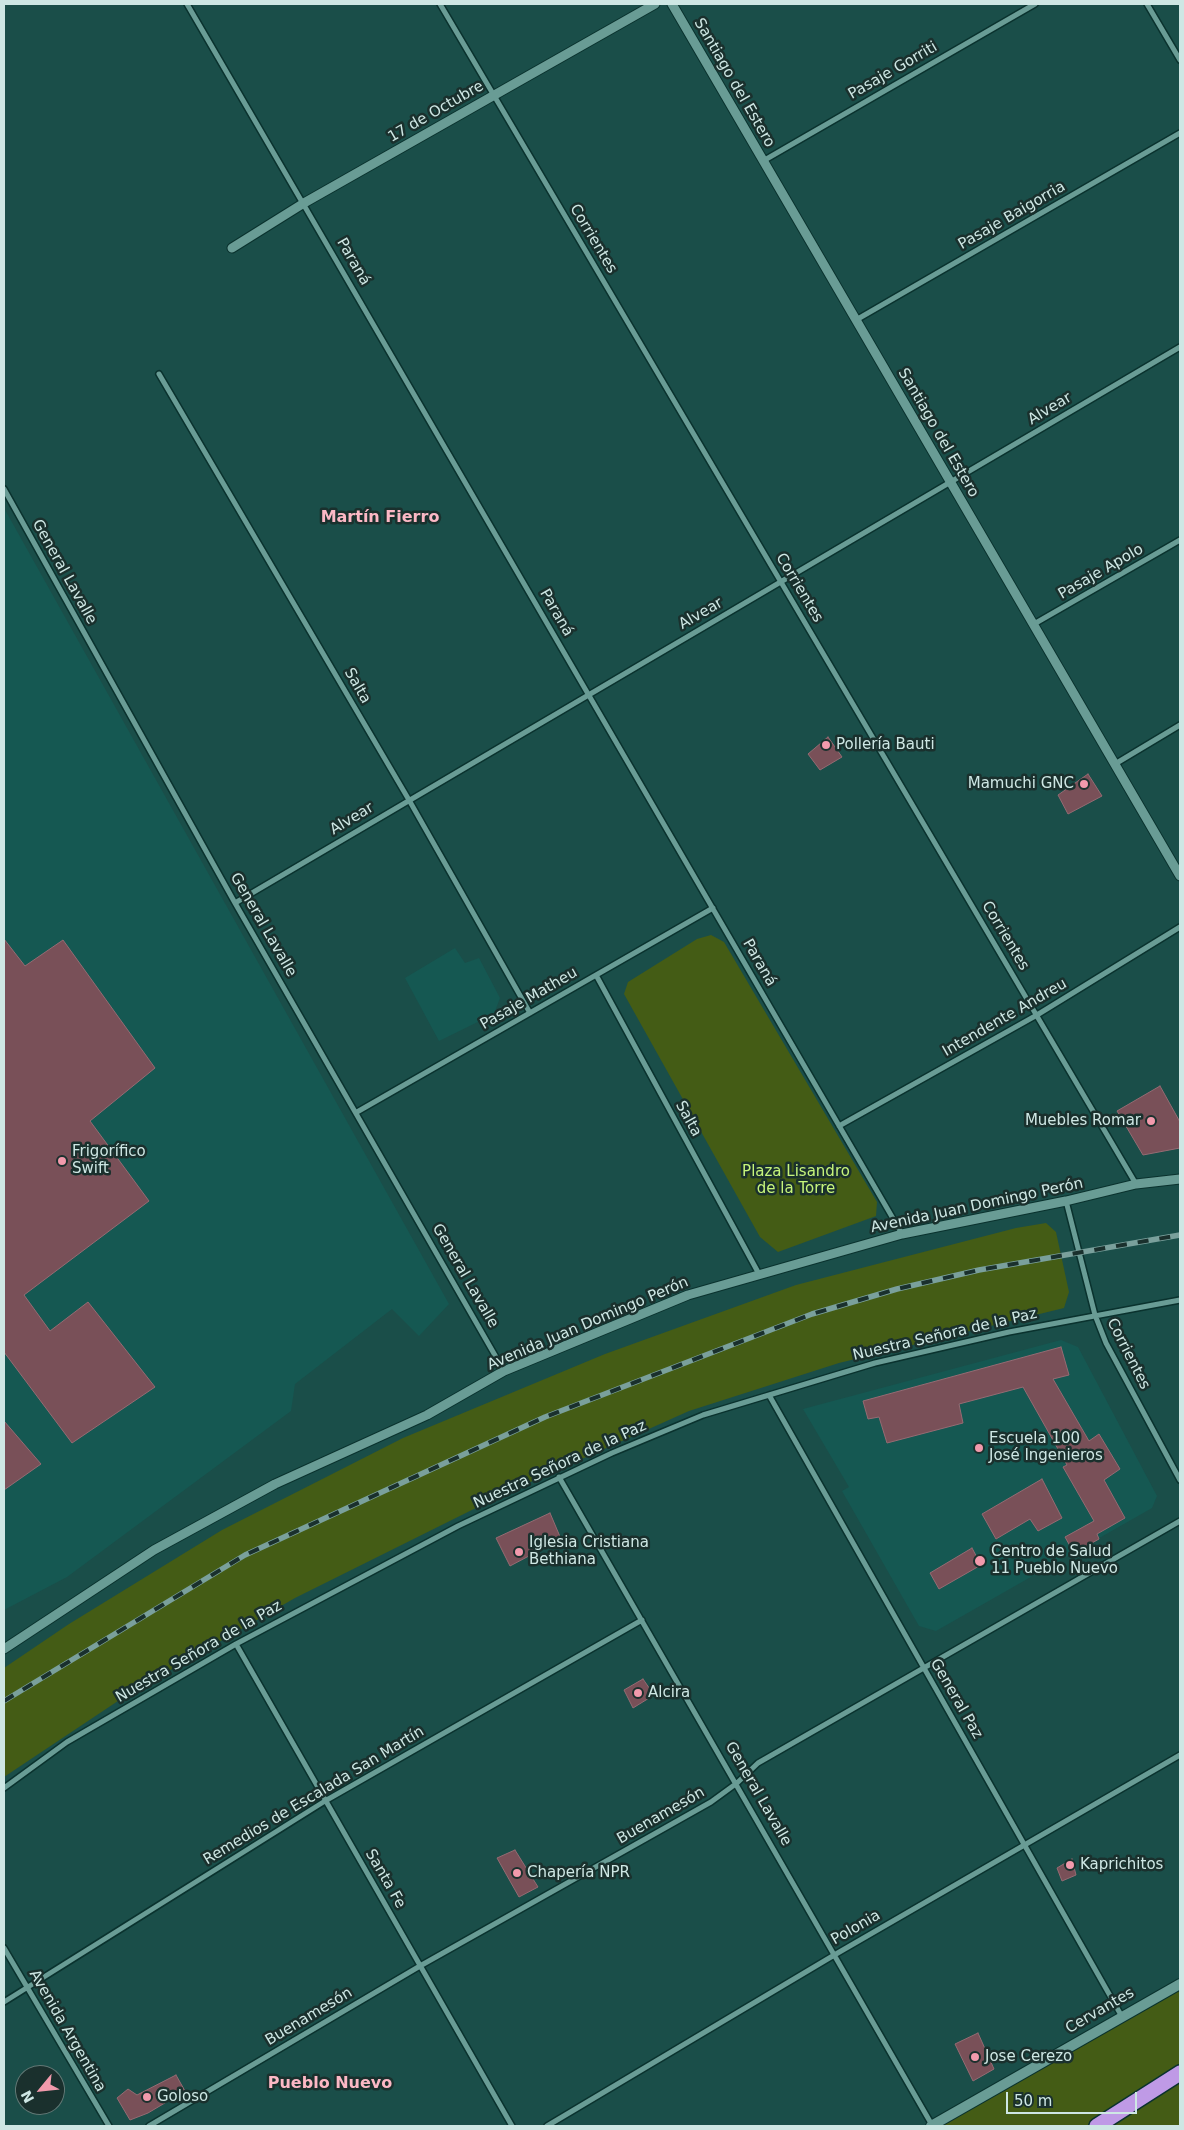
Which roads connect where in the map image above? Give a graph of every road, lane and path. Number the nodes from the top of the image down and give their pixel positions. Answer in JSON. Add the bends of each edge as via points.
{"nodes":[{"id":1,"x":188,"y":4,"type":"edge"},
{"id":2,"x":440,"y":4,"type":"edge"},
{"id":3,"x":655,"y":4,"type":"edge"},
{"id":4,"x":672,"y":4,"type":"edge"},
{"id":5,"x":1035,"y":4,"type":"edge"},
{"id":6,"x":1147,"y":4,"type":"edge"},
{"id":7,"x":1180,"y":60,"type":"edge"},
{"id":8,"x":493,"y":95,"type":"junction"},
{"id":9,"x":1180,"y":133,"type":"edge"},
{"id":10,"x":763,"y":160,"type":"junction"},
{"id":11,"x":304,"y":203,"type":"junction"},
{"id":12,"x":232,"y":248,"type":"dead end"},
{"id":13,"x":856,"y":320,"type":"junction"},
{"id":14,"x":1180,"y":346,"type":"edge"},
{"id":15,"x":160,"y":374,"type":"dead end"},
{"id":16,"x":950,"y":482,"type":"junction"},
{"id":17,"x":4,"y":489,"type":"edge"},
{"id":18,"x":1180,"y":540,"type":"edge"},
{"id":19,"x":781,"y":582,"type":"junction"},
{"id":20,"x":1034,"y":624,"type":"junction"},
{"id":21,"x":589,"y":695,"type":"junction"},
{"id":22,"x":1180,"y":726,"type":"edge"},
{"id":23,"x":1115,"y":764,"type":"junction"},
{"id":24,"x":409,"y":800,"type":"junction"},
{"id":25,"x":1180,"y":876,"type":"edge"},
{"id":26,"x":235,"y":903,"type":"junction"},
{"id":27,"x":713,"y":908,"type":"junction"},
{"id":28,"x":1180,"y":926,"type":"edge"},
{"id":29,"x":596,"y":976,"type":"junction"},
{"id":30,"x":530,"y":1013,"type":"junction"},
{"id":31,"x":1037,"y":1015,"type":"junction"},
{"id":32,"x":356,"y":1112,"type":"junction"},
{"id":33,"x":839,"y":1126,"type":"junction"},
{"id":34,"x":1180,"y":1178,"type":"edge"},
{"id":35,"x":1136,"y":1184,"type":"junction"},
{"id":36,"x":1066,"y":1201,"type":"junction"},
{"id":37,"x":902,"y":1234,"type":"junction"},
{"id":38,"x":759,"y":1274,"type":"junction"},
{"id":39,"x":1180,"y":1300,"type":"edge"},
{"id":40,"x":1095,"y":1315,"type":"junction"},
{"id":41,"x":504,"y":1371,"type":"junction"},
{"id":42,"x":769,"y":1394,"type":"junction"},
{"id":43,"x":559,"y":1477,"type":"junction"},
{"id":44,"x":1180,"y":1480,"type":"edge"},
{"id":45,"x":1180,"y":1521,"type":"edge"},
{"id":46,"x":642,"y":1620,"type":"junction"},
{"id":47,"x":236,"y":1644,"type":"junction"},
{"id":48,"x":4,"y":1649,"type":"edge"},
{"id":49,"x":924,"y":1667,"type":"junction"},
{"id":50,"x":1180,"y":1755,"type":"edge"},
{"id":51,"x":737,"y":1783,"type":"junction"},
{"id":52,"x":4,"y":1788,"type":"edge"},
{"id":53,"x":325,"y":1801,"type":"junction"},
{"id":54,"x":1025,"y":1844,"type":"junction"},
{"id":55,"x":4,"y":1948,"type":"edge"},
{"id":56,"x":836,"y":1954,"type":"junction"},
{"id":57,"x":420,"y":1966,"type":"junction"},
{"id":58,"x":1180,"y":1984,"type":"edge"},
{"id":59,"x":28,"y":1988,"type":"junction"},
{"id":60,"x":4,"y":2002,"type":"edge"},
{"id":61,"x":1122,"y":2015,"type":"junction"},
{"id":62,"x":1180,"y":2073,"type":"edge"},
{"id":63,"x":109,"y":2126,"type":"edge"},
{"id":64,"x":149,"y":2126,"type":"edge"},
{"id":65,"x":512,"y":2126,"type":"edge"},
{"id":66,"x":547,"y":2126,"type":"edge"},
{"id":67,"x":932,"y":2126,"type":"edge"},
{"id":68,"x":1097,"y":2126,"type":"edge"}],
"edges":[{"from":1,"to":11,"type":"street","name":"Paraná"},
{"from":2,"to":8,"type":"street","name":"Corrientes"},
{"from":3,"to":8,"type":"street","name":"17 de Octubre"},
{"from":4,"to":10,"type":"street","name":"Santiago del Estero"},
{"from":5,"to":10,"type":"street","name":"Pasaje Gorriti"},
{"from":6,"to":7,"type":"street"},
{"from":8,"to":11,"type":"street","name":"17 de Octubre"},
{"from":8,"to":19,"type":"street","name":"Corrientes"},
{"from":9,"to":13,"type":"street","name":"Pasaje Baigorria"},
{"from":10,"to":13,"type":"street","name":"Santiago del Estero"},
{"from":11,"to":12,"type":"street","name":"17 de Octubre"},
{"from":11,"to":21,"type":"street","name":"Paraná"},
{"from":13,"to":16,"type":"street","name":"Santiago del Estero"},
{"from":14,"to":16,"type":"street","name":"Alvear"},
{"from":15,"to":24,"type":"street","name":"Salta"},
{"from":16,"to":19,"type":"street","name":"Alvear"},
{"from":16,"to":20,"type":"street","name":"Santiago del Estero"},
{"from":17,"to":26,"type":"street","name":"General Lavalle"},
{"from":18,"to":20,"type":"street","name":"Pasaje Apolo"},
{"from":19,"to":21,"type":"street","name":"Alvear"},
{"from":19,"to":31,"type":"street","name":"Corrientes"},
{"from":20,"to":23,"type":"street","name":"Santiago del Estero"},
{"from":21,"to":24,"type":"street","name":"Alvear"},
{"from":21,"to":27,"type":"street","name":"Paraná"},
{"from":22,"to":23,"type":"street"},
{"from":23,"to":25,"type":"street","name":"Santiago del Estero"},
{"from":24,"to":26,"type":"street","name":"Alvear"},
{"from":24,"to":30,"type":"street","name":"Salta"},
{"from":26,"to":32,"type":"street","name":"General Lavalle"},
{"from":27,"to":29,"type":"street","name":"Pasaje Matheu"},
{"from":27,"to":33,"type":"street","name":"Paraná"},
{"from":28,"to":31,"type":"street","name":"Intendente Andreu"},
{"from":29,"to":30,"type":"street","name":"Pasaje Matheu"},
{"from":29,"to":38,"type":"street","name":"Salta"},
{"from":30,"to":32,"type":"street","name":"Pasaje Matheu"},
{"from":31,"to":33,"type":"street","name":"Intendente Andreu"},
{"from":31,"to":35,"type":"street","name":"Corrientes"},
{"from":32,"to":41,"type":"street","name":"General Lavalle"},
{"from":33,"to":37,"type":"street","name":"Paraná"},
{"from":34,"to":35,"type":"street","name":"Avenida Juan Domingo Perón"},
{"from":35,"to":36,"type":"street","name":"Avenida Juan Domingo Perón"},
{"from":36,"to":37,"type":"street","name":"Avenida Juan Domingo Perón"},
{"from":36,"to":40,"type":"street","name":"Corrientes"},
{"from":37,"to":38,"type":"street","name":"Avenida Juan Domingo Perón"},
{"from":38,"to":41,"type":"street","name":"Avenida Juan Domingo Perón","via":[[688,1295]]},
{"from":39,"to":40,"type":"street","name":"Nuestra Señora de la Paz"},
{"from":40,"to":42,"type":"street","name":"Nuestra Señora de la Paz","via":[[875,1363]]},
{"from":40,"to":44,"type":"street","name":"Corrientes","via":[[1106,1343]]},
{"from":41,"to":48,"type":"street","name":"Avenida Juan Domingo Perón","via":[[427,1415],[275,1484],[154,1550]]},
{"from":42,"to":43,"type":"street","name":"Nuestra Señora de la Paz","via":[[703,1415]]},
{"from":42,"to":49,"type":"street","name":"General Paz"},
{"from":43,"to":46,"type":"street","name":"General Lavalle"},
{"from":43,"to":47,"type":"street","name":"Nuestra Señora de la Paz","via":[[449,1531]]},
{"from":45,"to":49,"type":"street","name":"Buenamesón"},
{"from":46,"to":51,"type":"street","name":"General Lavalle"},
{"from":46,"to":53,"type":"street","name":"Remedios de Escalada San Martín"},
{"from":47,"to":52,"type":"street","name":"Nuestra Señora de la Paz","via":[[66,1742]]},
{"from":47,"to":53,"type":"street","name":"Santa Fe"},
{"from":49,"to":51,"type":"street","name":"Buenamesón","via":[[758,1763]]},
{"from":49,"to":54,"type":"street","name":"General Paz"},
{"from":50,"to":54,"type":"street","name":"Polonia"},
{"from":51,"to":56,"type":"street","name":"General Lavalle"},
{"from":51,"to":57,"type":"street","name":"Buenamesón","via":[[711,1802]]},
{"from":53,"to":57,"type":"street","name":"Santa Fe"},
{"from":53,"to":59,"type":"street","name":"Remedios de Escalada San Martín"},
{"from":54,"to":56,"type":"street","name":"Polonia"},
{"from":54,"to":61,"type":"street","name":"General Paz"},
{"from":55,"to":59,"type":"street","name":"Avenida Argentina"},
{"from":56,"to":66,"type":"street","name":"Polonia"},
{"from":56,"to":67,"type":"street","name":"General Lavalle"},
{"from":57,"to":64,"type":"street","name":"Buenamesón"},
{"from":57,"to":65,"type":"street","name":"Santa Fe"},
{"from":58,"to":61,"type":"main road","name":"Cervantes"},
{"from":59,"to":60,"type":"street","name":"Remedios de Escalada San Martín"},
{"from":59,"to":63,"type":"street","name":"Avenida Argentina"},
{"from":61,"to":67,"type":"main road","name":"Cervantes"},
{"from":62,"to":68,"type":"highway"}]}
